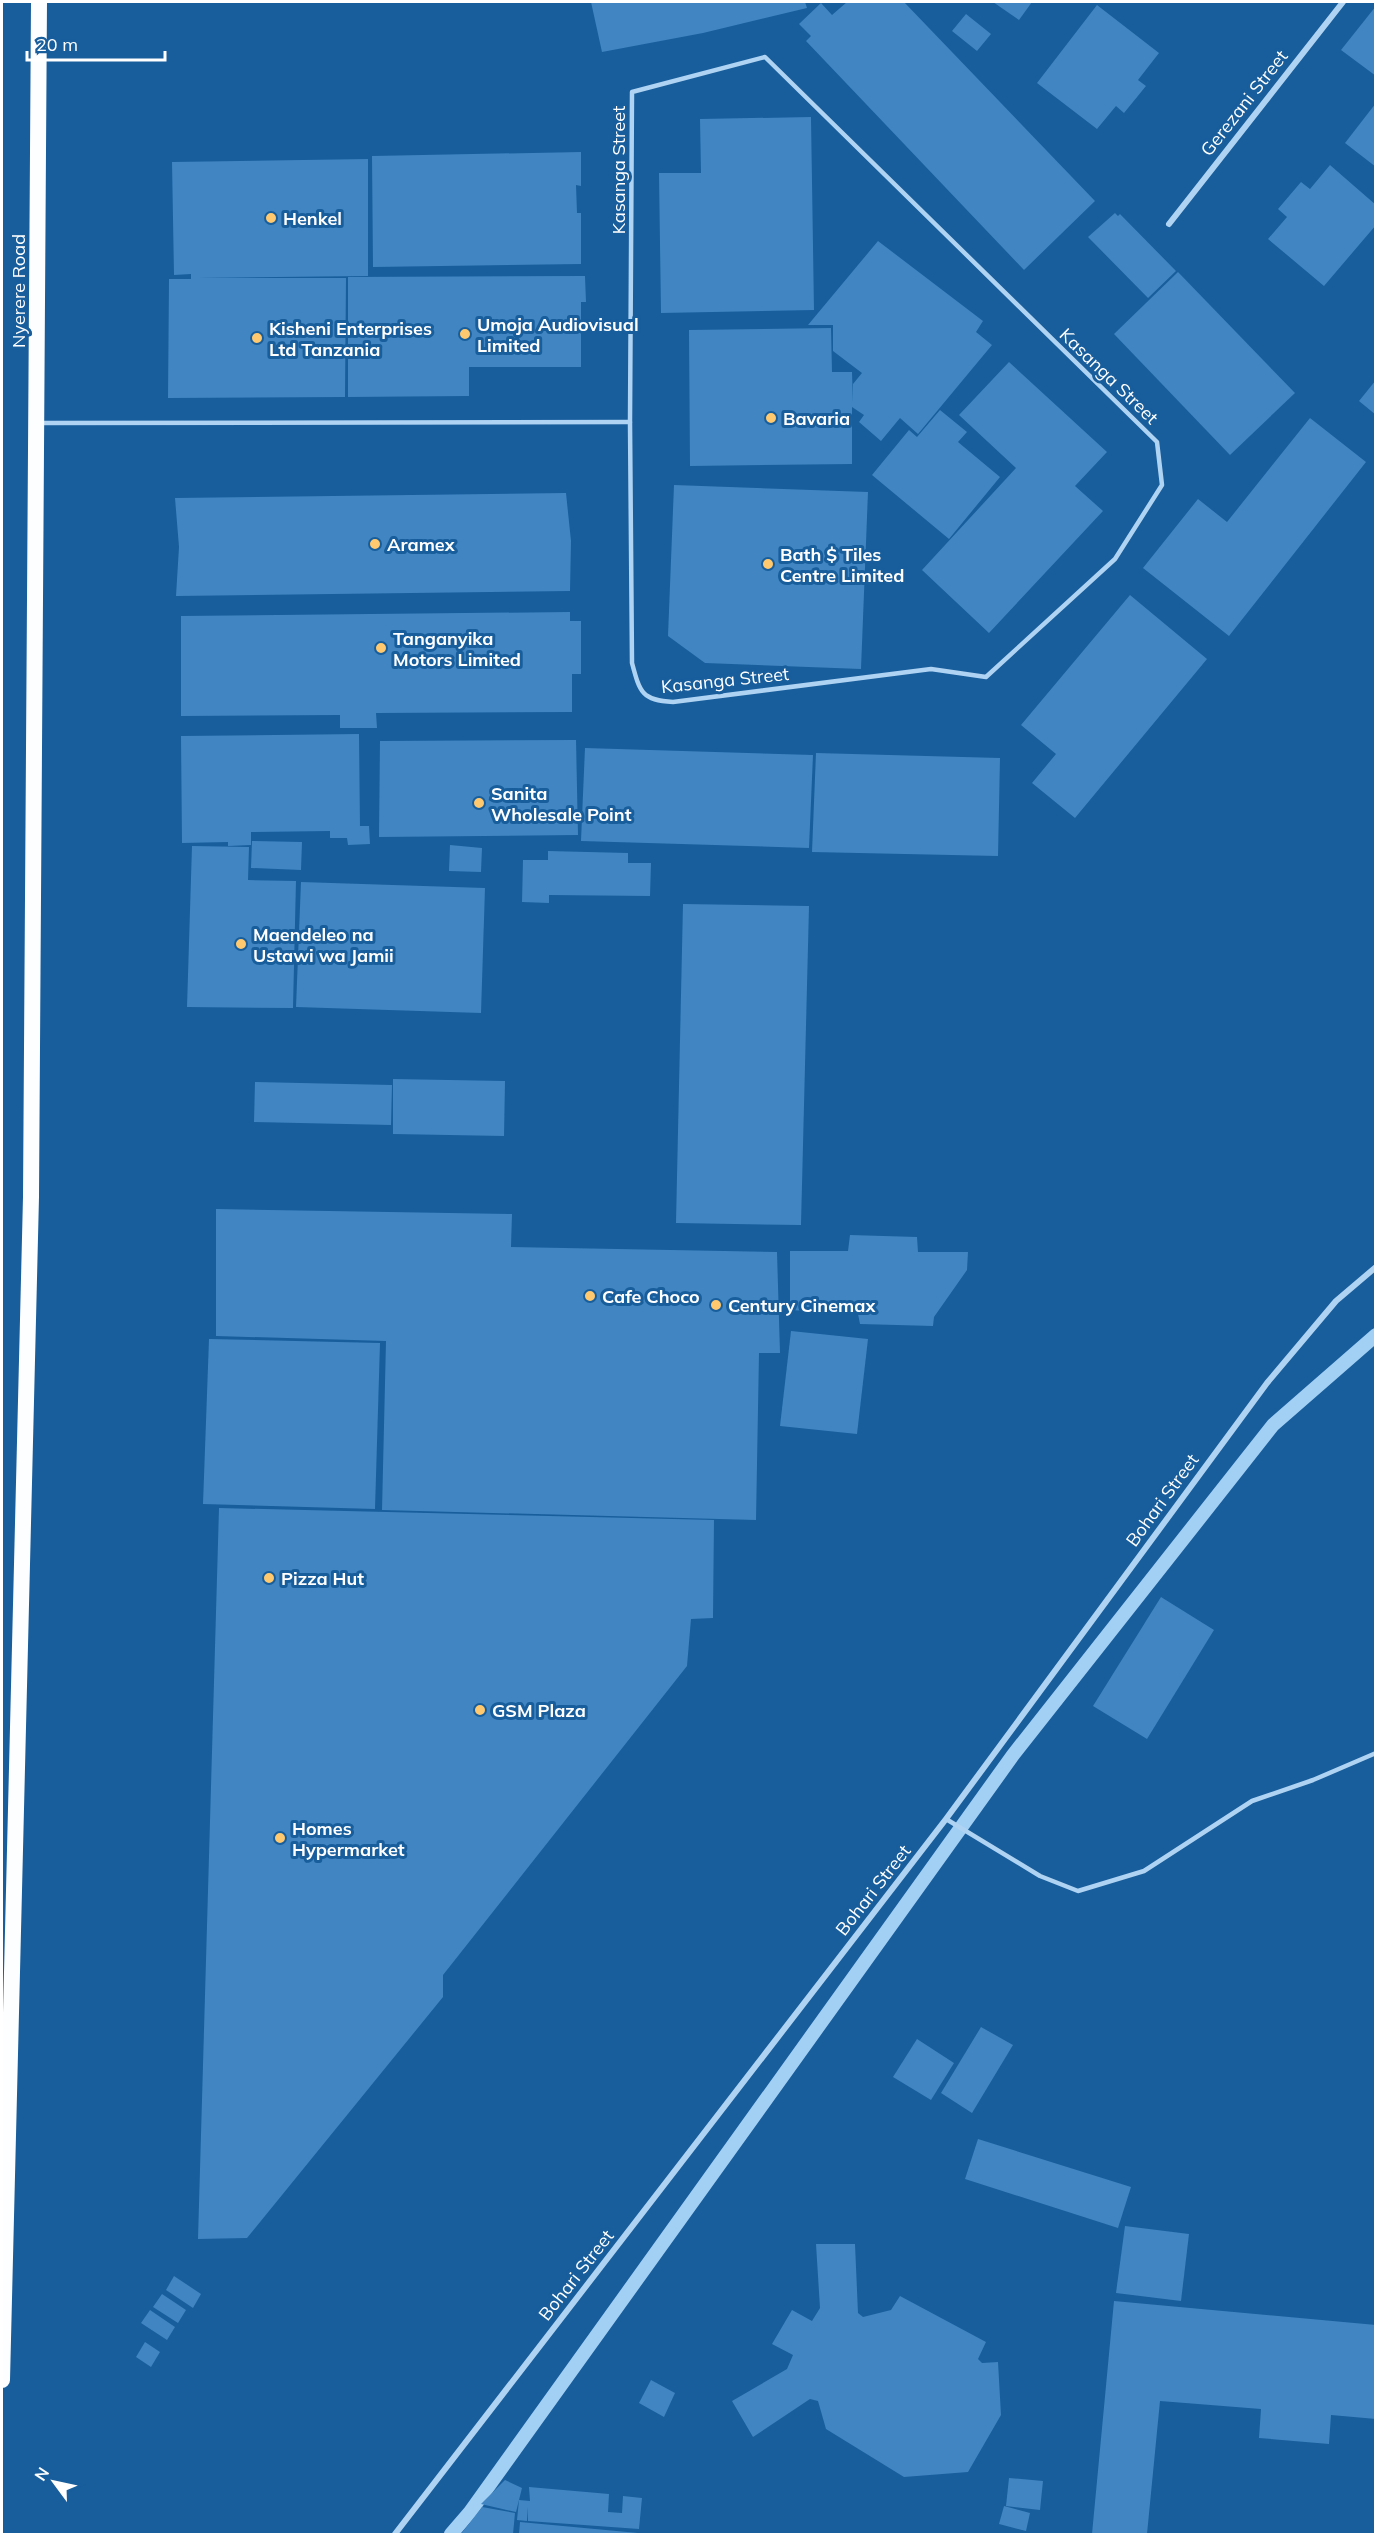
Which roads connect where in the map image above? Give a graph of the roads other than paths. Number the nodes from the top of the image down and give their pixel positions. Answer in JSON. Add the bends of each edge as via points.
{"nodes":[{"id":1,"x":39,"y":2,"type":"edge"},
{"id":2,"x":1343,"y":2,"type":"edge"},
{"id":3,"x":1169,"y":224,"type":"dead end"},
{"id":4,"x":630,"y":422,"type":"junction"},
{"id":5,"x":36,"y":423,"type":"junction"},
{"id":6,"x":1376,"y":1267,"type":"edge"},
{"id":7,"x":1376,"y":1753,"type":"edge"},
{"id":8,"x":946,"y":1820,"type":"junction"},
{"id":9,"x":2,"y":2380,"type":"edge"},
{"id":10,"x":395,"y":2535,"type":"edge"}],
"edges":[{"from":1,"to":5,"type":"highway","name":"Nyerere Road"},
{"from":2,"to":3,"type":"street","name":"Gerezani Street"},
{"from":4,"to":4,"type":"lane","name":"Kasanga Street","via":[[632,663],[639,689],[652,700],[674,702],[931,669],[986,677],[1115,560],[1162,485],[1157,442],[765,57],[632,92]]},
{"from":4,"to":5,"type":"lane"},
{"from":5,"to":9,"type":"highway","name":"Nyerere Road","via":[[31,1197]]},
{"from":6,"to":8,"type":"street","name":"Bohari Street","via":[[1336,1301],[1267,1383]]},
{"from":7,"to":8,"type":"lane","via":[[1252,1801],[1144,1871],[1078,1891],[1040,1876]]},
{"from":8,"to":10,"type":"street","name":"Bohari Street"}]}
